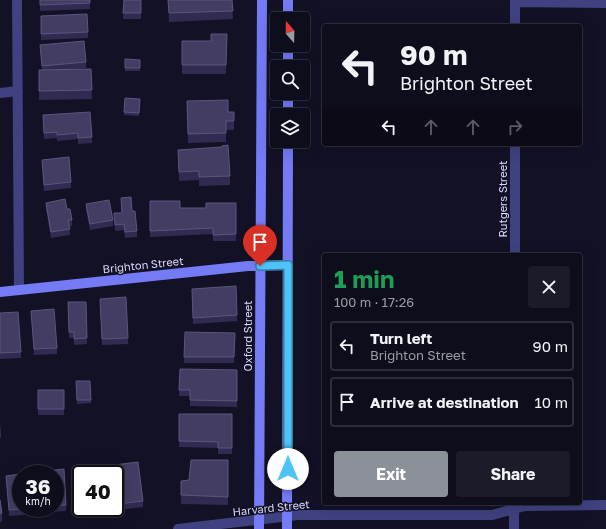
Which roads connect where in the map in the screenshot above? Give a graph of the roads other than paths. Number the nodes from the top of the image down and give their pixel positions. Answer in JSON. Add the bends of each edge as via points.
{"nodes":[{"id":1,"x":17,"y":0,"type":"edge"},
{"id":2,"x":262,"y":0,"type":"edge"},
{"id":3,"x":288,"y":0,"type":"edge"},
{"id":4,"x":515,"y":1,"type":"edge"},
{"id":5,"x":606,"y":3,"type":"edge"},
{"id":6,"x":288,"y":12,"type":"edge"},
{"id":7,"x":515,"y":24,"type":"edge"},
{"id":8,"x":18,"y":91,"type":"junction"},
{"id":9,"x":0,"y":93,"type":"edge"},
{"id":10,"x":515,"y":146,"type":"edge"},
{"id":11,"x":288,"y":148,"type":"edge"},
{"id":12,"x":515,"y":253,"type":"edge"},
{"id":13,"x":288,"y":265,"type":"junction"},
{"id":14,"x":260,"y":266,"type":"junction"},
{"id":15,"x":19,"y":290,"type":"junction"},
{"id":16,"x":0,"y":292,"type":"edge"},
{"id":17,"x":606,"y":505,"type":"edge"},
{"id":18,"x":514,"y":506,"type":"edge"},
{"id":19,"x":287,"y":516,"type":"junction"},
{"id":20,"x":259,"y":525,"type":"edge"},
{"id":21,"x":178,"y":529,"type":"edge"},
{"id":22,"x":287,"y":529,"type":"edge"},
{"id":23,"x":514,"y":529,"type":"edge"}],
"edges":[{"from":1,"to":8,"type":"street"},
{"from":2,"to":14,"type":"street","name":"Oxford Street"},
{"from":3,"to":6,"type":"street"},
{"from":4,"to":5,"type":"street"},
{"from":4,"to":7,"type":"street"},
{"from":8,"to":9,"type":"street"},
{"from":8,"to":15,"type":"street"},
{"from":10,"to":12,"type":"street","name":"Rutgers Street"},
{"from":11,"to":13,"type":"street"},
{"from":13,"to":14,"type":"street","name":"Brighton Street"},
{"from":13,"to":19,"type":"street"},
{"from":14,"to":15,"type":"street","name":"Brighton Street"},
{"from":14,"to":20,"type":"street","name":"Oxford Street"},
{"from":15,"to":16,"type":"street","name":"Brighton Street"},
{"from":17,"to":18,"type":"street","name":"Harvard Street"},
{"from":18,"to":19,"type":"street","name":"Harvard Street","via":[[492,515]]},
{"from":18,"to":23,"type":"street"},
{"from":19,"to":20,"type":"street","name":"Harvard Street"},
{"from":19,"to":22,"type":"street"},
{"from":20,"to":21,"type":"street","name":"Harvard Street"}]}
